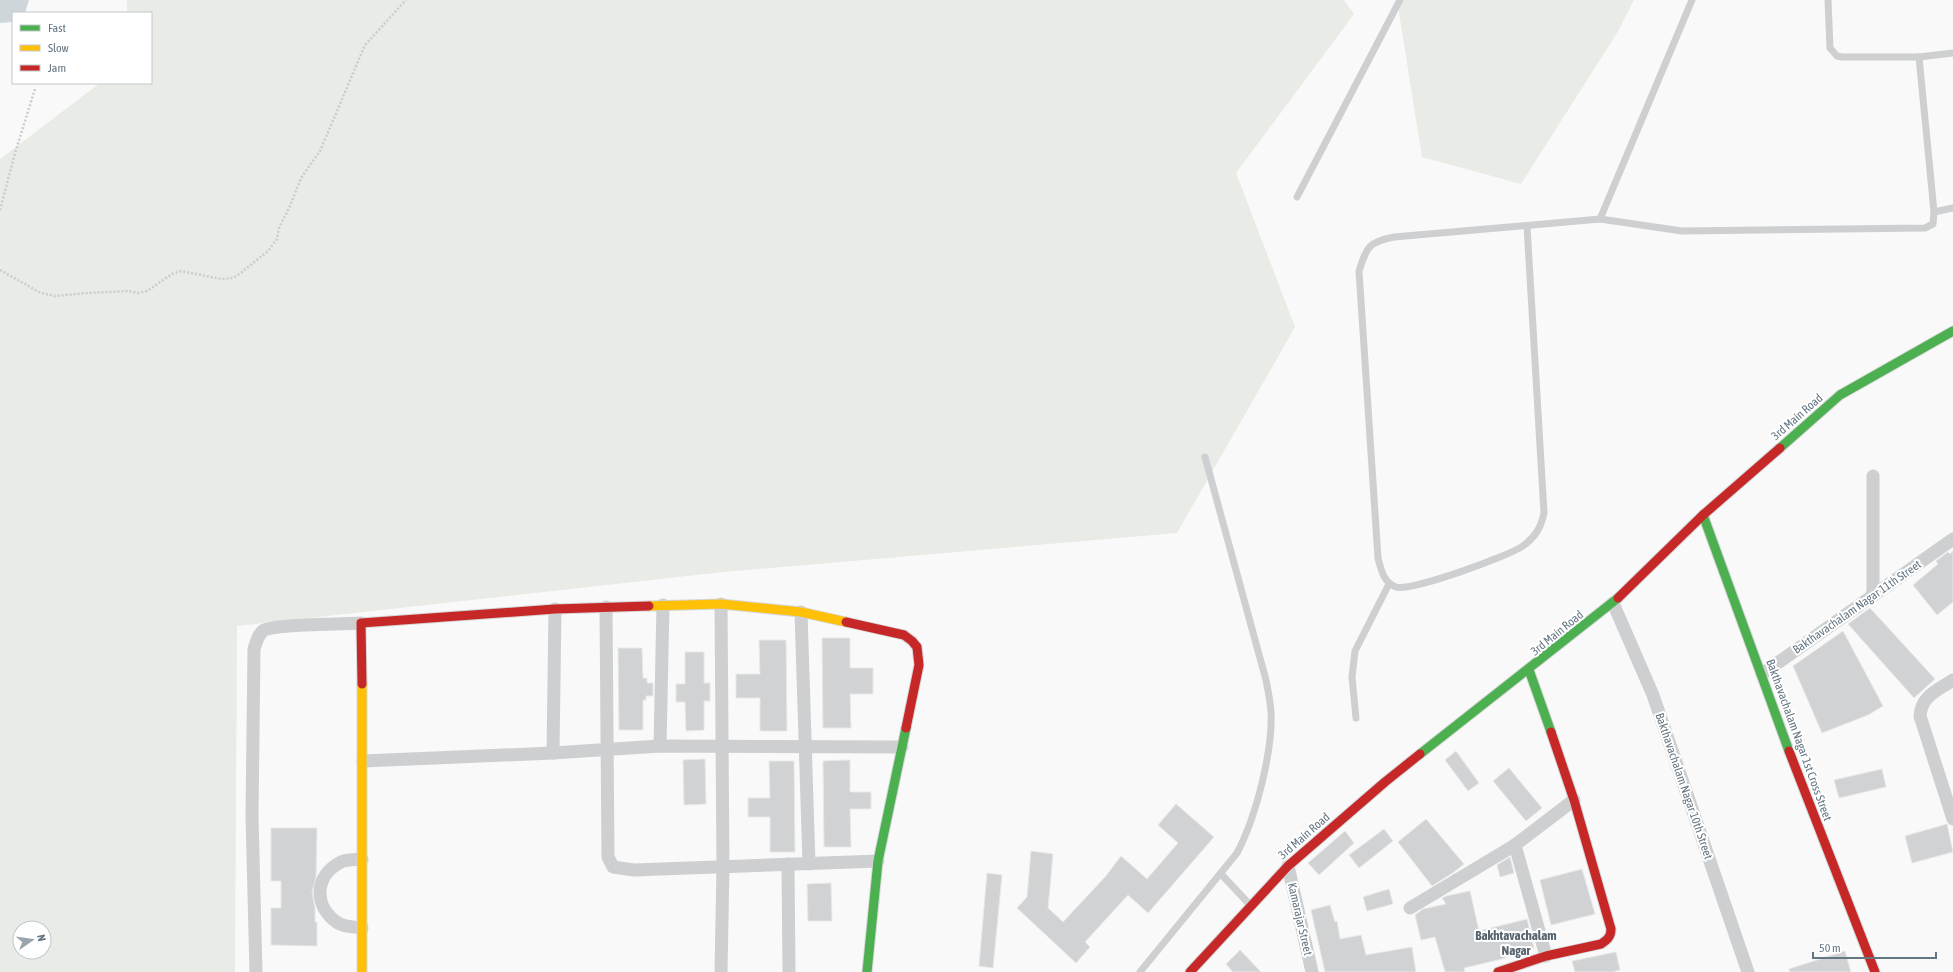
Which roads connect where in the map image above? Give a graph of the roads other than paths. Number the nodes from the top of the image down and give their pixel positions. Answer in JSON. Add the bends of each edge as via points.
{"nodes":[{"id":1,"x":1400,"y":0,"type":"edge"},
{"id":2,"x":1692,"y":0,"type":"edge"},
{"id":3,"x":1828,"y":0,"type":"edge"},
{"id":4,"x":1953,"y":53,"type":"edge"},
{"id":5,"x":1919,"y":57,"type":"junction"},
{"id":6,"x":1297,"y":198,"type":"dead end"},
{"id":7,"x":1953,"y":208,"type":"edge"},
{"id":8,"x":1934,"y":212,"type":"junction"},
{"id":9,"x":1600,"y":219,"type":"junction"},
{"id":10,"x":1527,"y":226,"type":"junction"},
{"id":11,"x":1953,"y":331,"type":"edge"},
{"id":12,"x":1205,"y":457,"type":"dead end"},
{"id":13,"x":1873,"y":476,"type":"dead end"},
{"id":14,"x":1703,"y":516,"type":"junction"},
{"id":15,"x":1953,"y":539,"type":"edge"},
{"id":16,"x":1389,"y":584,"type":"junction"},
{"id":17,"x":1872,"y":596,"type":"junction"},
{"id":18,"x":1613,"y":603,"type":"junction"},
{"id":19,"x":721,"y":604,"type":"junction"},
{"id":20,"x":663,"y":605,"type":"junction"},
{"id":21,"x":606,"y":607,"type":"junction"},
{"id":22,"x":555,"y":609,"type":"junction"},
{"id":23,"x":801,"y":612,"type":"junction"},
{"id":24,"x":361,"y":623,"type":"junction"},
{"id":25,"x":1529,"y":670,"type":"junction"},
{"id":26,"x":1762,"y":674,"type":"junction"},
{"id":27,"x":1953,"y":680,"type":"edge"},
{"id":28,"x":1356,"y":718,"type":"dead end"},
{"id":29,"x":660,"y":746,"type":"junction"},
{"id":30,"x":721,"y":746,"type":"junction"},
{"id":31,"x":805,"y":747,"type":"junction"},
{"id":32,"x":902,"y":747,"type":"junction"},
{"id":33,"x":607,"y":750,"type":"junction"},
{"id":34,"x":553,"y":753,"type":"junction"},
{"id":35,"x":363,"y":761,"type":"junction"},
{"id":36,"x":1574,"y":800,"type":"junction"},
{"id":37,"x":1953,"y":819,"type":"edge"},
{"id":38,"x":1515,"y":845,"type":"junction"},
{"id":39,"x":362,"y":859,"type":"junction"},
{"id":40,"x":878,"y":861,"type":"junction"},
{"id":41,"x":788,"y":864,"type":"junction"},
{"id":42,"x":809,"y":864,"type":"junction"},
{"id":43,"x":1288,"y":866,"type":"junction"},
{"id":44,"x":722,"y":867,"type":"junction"},
{"id":45,"x":1221,"y":874,"type":"junction"},
{"id":46,"x":1250,"y":906,"type":"junction"},
{"id":47,"x":1410,"y":908,"type":"dead end"},
{"id":48,"x":362,"y":928,"type":"junction"},
{"id":49,"x":1546,"y":956,"type":"junction"},
{"id":50,"x":256,"y":972,"type":"edge"},
{"id":51,"x":362,"y":972,"type":"edge"},
{"id":52,"x":721,"y":972,"type":"edge"},
{"id":53,"x":789,"y":972,"type":"edge"},
{"id":54,"x":867,"y":972,"type":"edge"},
{"id":55,"x":1140,"y":972,"type":"edge"},
{"id":56,"x":1190,"y":972,"type":"edge"},
{"id":57,"x":1312,"y":972,"type":"edge"},
{"id":58,"x":1498,"y":972,"type":"edge"},
{"id":59,"x":1748,"y":972,"type":"edge"},
{"id":60,"x":1875,"y":972,"type":"edge"}],
"edges":[{"from":1,"to":6,"type":"lane"},
{"from":2,"to":9,"type":"lane"},
{"from":3,"to":5,"type":"lane","via":[[1830,48],[1837,56]]},
{"from":4,"to":5,"type":"lane"},
{"from":5,"to":8,"type":"lane"},
{"from":7,"to":8,"type":"lane"},
{"from":8,"to":9,"type":"lane","via":[[1933,224],[1925,228],[1682,231]]},
{"from":9,"to":10,"type":"lane"},
{"from":10,"to":16,"type":"lane","via":[[1544,513],[1541,527],[1522,546],[1501,557],[1406,588],[1397,588]]},
{"from":10,"to":16,"type":"lane","via":[[1394,237],[1377,241],[1369,246],[1365,253],[1360,271],[1378,558]]},
{"from":11,"to":14,"type":"street","name":"3rd Main Road","via":[[1840,395]]},
{"from":12,"to":45,"type":"lane","via":[[1266,680],[1271,712],[1266,763],[1248,832],[1237,853]]},
{"from":13,"to":17,"type":"street"},
{"from":14,"to":18,"type":"street","name":"3rd Main Road"},
{"from":14,"to":26,"type":"street","name":"Bakthavachalam Nagar 1st Cross Street"},
{"from":15,"to":17,"type":"street","name":"Bakthavachalam Nagar 11th Street"},
{"from":16,"to":28,"type":"lane","via":[[1355,651],[1352,677]]},
{"from":17,"to":26,"type":"street","name":"Bakthavachalam Nagar 11th Street"},
{"from":18,"to":25,"type":"street","name":"3rd Main Road"},
{"from":18,"to":59,"type":"street","name":"Bakthavachalam Nagar 10th Street","via":[[1653,695]]},
{"from":19,"to":20,"type":"street"},
{"from":19,"to":23,"type":"street"},
{"from":19,"to":30,"type":"street"},
{"from":20,"to":21,"type":"street"},
{"from":20,"to":29,"type":"street"},
{"from":21,"to":22,"type":"street"},
{"from":21,"to":33,"type":"street"},
{"from":22,"to":24,"type":"street"},
{"from":22,"to":34,"type":"street"},
{"from":23,"to":31,"type":"street"},
{"from":23,"to":32,"type":"street","via":[[904,635],[916,643],[919,649],[919,665]]},
{"from":24,"to":35,"type":"street"},
{"from":24,"to":50,"type":"street","via":[[265,630],[258,637],[254,649],[252,816]]},
{"from":25,"to":36,"type":"street"},
{"from":25,"to":43,"type":"street","name":"3rd Main Road","via":[[1385,782]]},
{"from":26,"to":60,"type":"street","name":"Bakthavachalam Nagar 1st Cross Street","via":[[1792,759]]},
{"from":27,"to":37,"type":"street","via":[[1928,696],[1921,707],[1920,716]]},
{"from":29,"to":30,"type":"street"},
{"from":29,"to":33,"type":"street"},
{"from":30,"to":31,"type":"street"},
{"from":30,"to":44,"type":"street"},
{"from":31,"to":32,"type":"street"},
{"from":31,"to":42,"type":"street"},
{"from":32,"to":40,"type":"street"},
{"from":33,"to":34,"type":"street"},
{"from":33,"to":44,"type":"street","via":[[608,857],[613,866],[634,870]]},
{"from":34,"to":35,"type":"street"},
{"from":35,"to":39,"type":"street"},
{"from":36,"to":38,"type":"street"},
{"from":36,"to":49,"type":"street","via":[[1611,935],[1608,941],[1601,944]]},
{"from":38,"to":47,"type":"street"},
{"from":38,"to":49,"type":"street"},
{"from":39,"to":48,"type":"street"},
{"from":39,"to":48,"type":"street","via":[[343,861],[330,869],[322,879],[319,892],[324,911],[339,924]]},
{"from":40,"to":42,"type":"street"},
{"from":40,"to":54,"type":"street"},
{"from":41,"to":42,"type":"street"},
{"from":41,"to":44,"type":"street"},
{"from":41,"to":53,"type":"street"},
{"from":43,"to":46,"type":"street","name":"3rd Main Road"},
{"from":43,"to":57,"type":"street","name":"Kamarajar Street"},
{"from":44,"to":52,"type":"street"},
{"from":45,"to":46,"type":"lane"},
{"from":45,"to":55,"type":"lane"},
{"from":46,"to":56,"type":"street","name":"3rd Main Road"},
{"from":48,"to":51,"type":"street"},
{"from":49,"to":58,"type":"street"}]}
